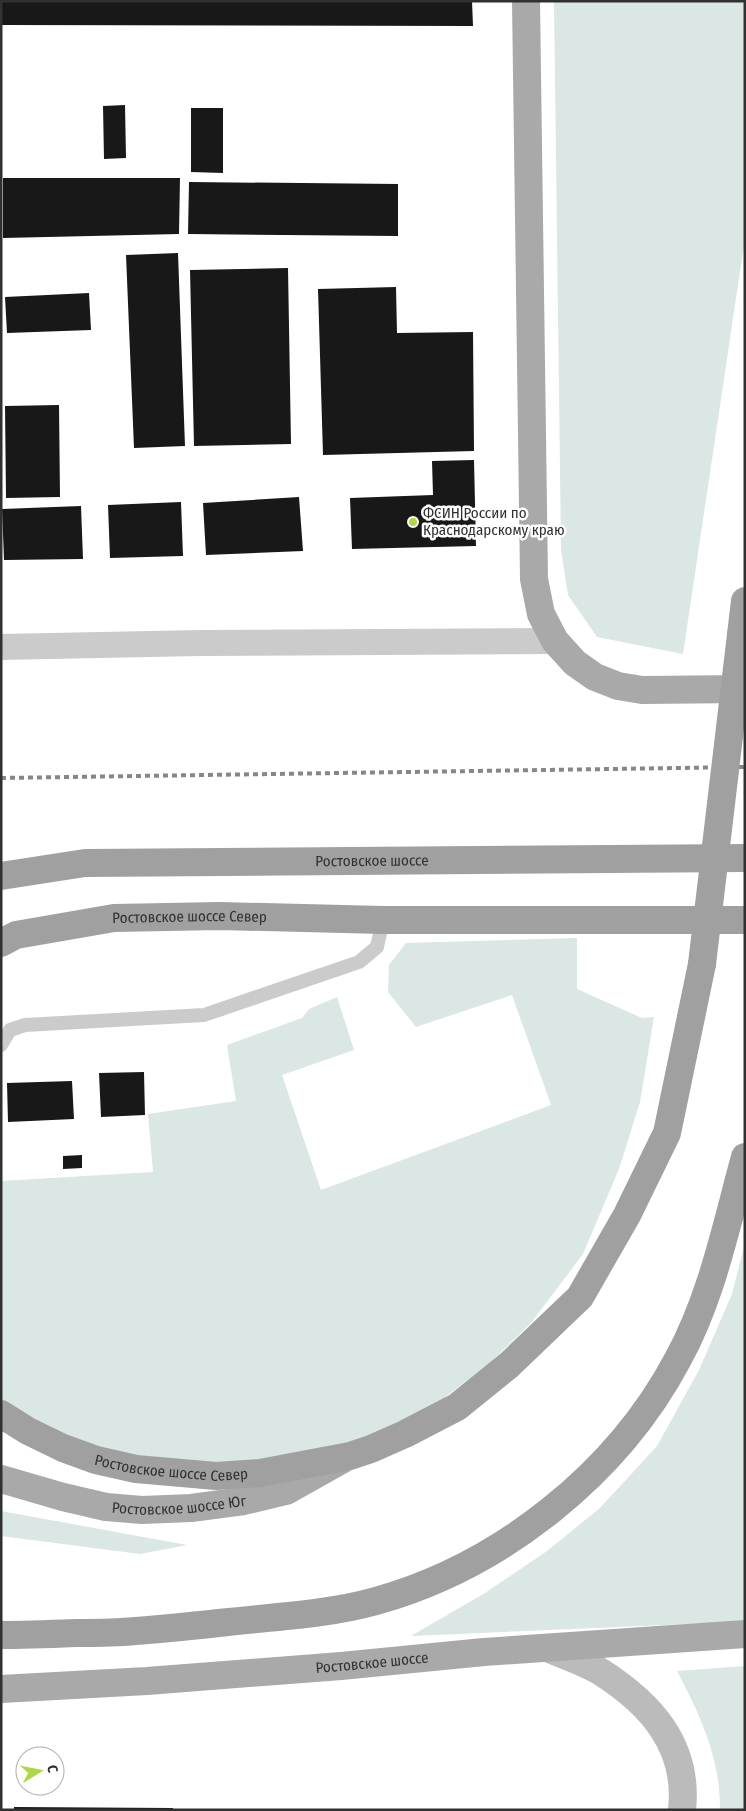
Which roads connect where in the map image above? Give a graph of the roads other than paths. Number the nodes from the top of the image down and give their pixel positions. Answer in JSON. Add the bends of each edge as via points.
{"nodes":[{"id":1,"x":526,"y":1,"type":"edge"},
{"id":2,"x":745,"y":601,"type":"edge"},
{"id":3,"x":555,"y":641,"type":"junction"},
{"id":4,"x":1,"y":647,"type":"edge"},
{"id":5,"x":745,"y":689,"type":"edge"},
{"id":6,"x":745,"y":858,"type":"edge"},
{"id":7,"x":1,"y":862,"type":"edge"},
{"id":8,"x":85,"y":863,"type":"junction"},
{"id":9,"x":1,"y":876,"type":"edge"},
{"id":10,"x":383,"y":920,"type":"junction"},
{"id":11,"x":745,"y":920,"type":"edge"},
{"id":12,"x":1,"y":943,"type":"edge"},
{"id":13,"x":1,"y":1045,"type":"edge"},
{"id":14,"x":745,"y":1157,"type":"edge"},
{"id":15,"x":1,"y":1414,"type":"edge"},
{"id":16,"x":350,"y":1456,"type":"junction"},
{"id":17,"x":1,"y":1479,"type":"edge"},
{"id":18,"x":745,"y":1634,"type":"edge"},
{"id":19,"x":1,"y":1635,"type":"edge"},
{"id":20,"x":548,"y":1648,"type":"junction"},
{"id":21,"x":1,"y":1690,"type":"edge"},
{"id":22,"x":682,"y":1810,"type":"edge"}],
"edges":[{"from":1,"to":3,"type":"main road","via":[[534,579],[541,614]]},
{"from":2,"to":16,"type":"highway","name":"Ростовское шоссе Север","bridge":true,"via":[[702,964],[667,1133],[627,1214],[580,1297],[509,1365],[457,1407],[405,1434]]},
{"from":3,"to":4,"type":"street"},
{"from":3,"to":5,"type":"main road","via":[[574,662],[595,677],[618,686],[642,690]]},
{"from":6,"to":8,"type":"highway","name":"Ростовское шоссе"},
{"from":7,"to":8,"type":"main road","name":"Ростовское шоссе"},
{"from":8,"to":9,"type":"highway"},
{"from":10,"to":11,"type":"highway"},
{"from":10,"to":12,"type":"highway","name":"Ростовское шоссе Север","via":[[220,916],[114,918],[16,935]]},
{"from":10,"to":13,"type":"lane","via":[[377,947],[359,962],[204,1015],[25,1025],[10,1030]]},
{"from":14,"to":19,"type":"highway","via":[[712,1279],[696,1322],[656,1397],[592,1474],[534,1523],[486,1554],[438,1580],[375,1602],[317,1612],[133,1632]]},
{"from":15,"to":16,"type":"highway","name":"Ростовское шоссе Север","via":[[63,1448],[136,1469],[216,1476],[260,1473]]},
{"from":16,"to":17,"type":"main road","name":"Ростовское шоссе Юг","via":[[286,1491],[191,1508],[142,1510],[106,1507]]},
{"from":18,"to":20,"type":"main road","name":"Ростовское шоссе"},
{"from":20,"to":21,"type":"main road","name":"Ростовское шоссе"},
{"from":20,"to":22,"type":"main road","via":[[599,1671],[653,1715],[671,1741],[680,1767]]}]}
